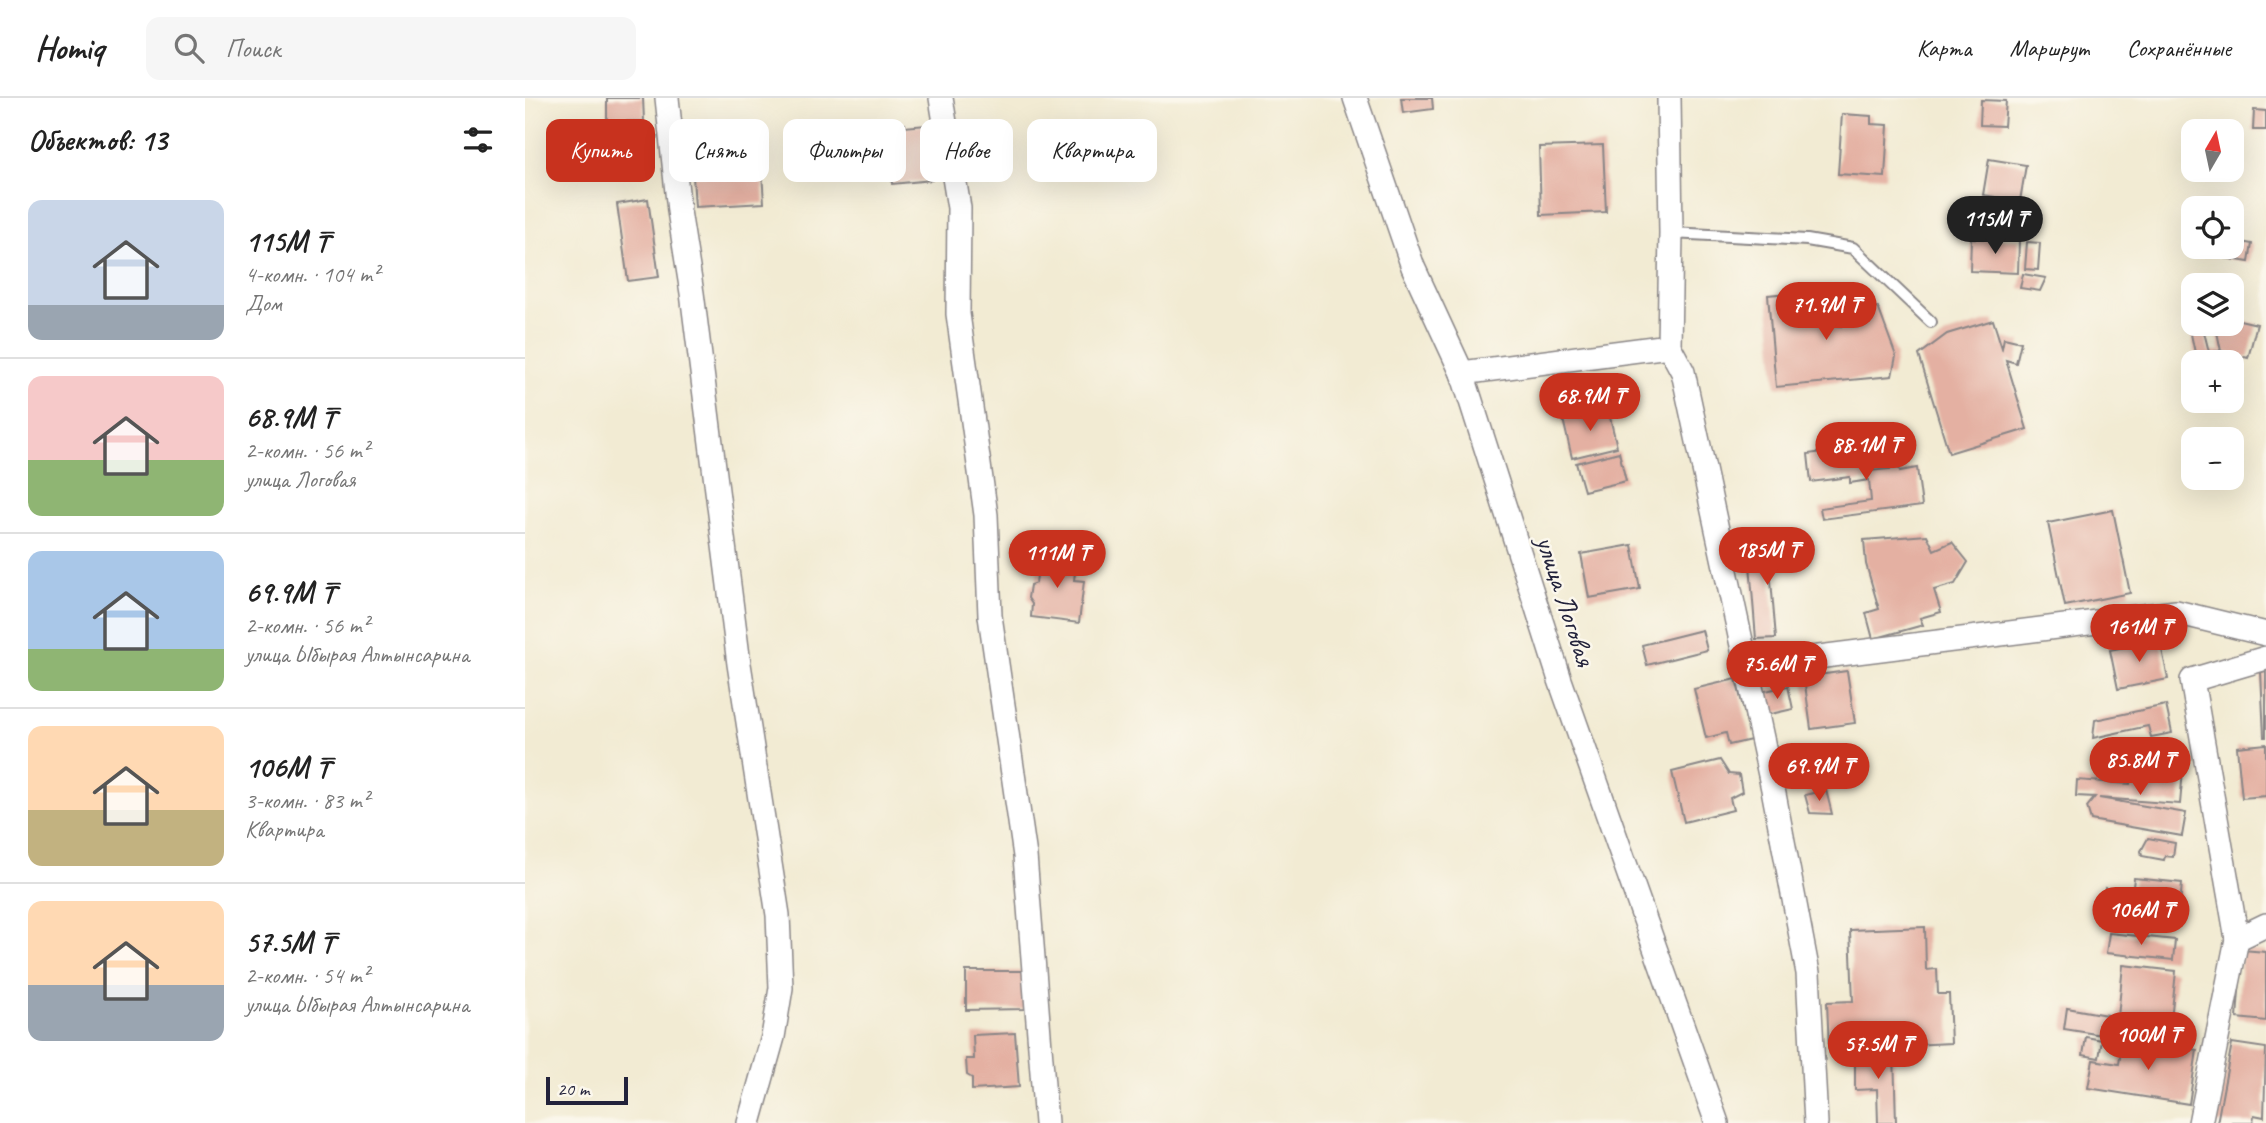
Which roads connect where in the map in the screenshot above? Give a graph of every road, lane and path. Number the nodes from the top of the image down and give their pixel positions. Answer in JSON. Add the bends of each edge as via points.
{"nodes":[{"id":1,"x":667,"y":98,"type":"edge"},
{"id":2,"x":941,"y":98,"type":"edge"},
{"id":3,"x":1355,"y":98,"type":"edge"},
{"id":4,"x":1669,"y":98,"type":"edge"},
{"id":5,"x":1671,"y":233,"type":"junction"},
{"id":6,"x":1931,"y":322,"type":"dead end"},
{"id":7,"x":1669,"y":346,"type":"junction"},
{"id":8,"x":1462,"y":373,"type":"junction"},
{"id":9,"x":2266,"y":634,"type":"edge"},
{"id":10,"x":2266,"y":658,"type":"edge"},
{"id":11,"x":1746,"y":666,"type":"junction"},
{"id":12,"x":2266,"y":925,"type":"edge"},
{"id":13,"x":2237,"y":939,"type":"junction"},
{"id":14,"x":749,"y":1123,"type":"edge"},
{"id":15,"x":1046,"y":1123,"type":"edge"},
{"id":16,"x":1717,"y":1123,"type":"edge"},
{"id":17,"x":1816,"y":1123,"type":"edge"},
{"id":18,"x":2200,"y":1123,"type":"edge"}],
"edges":[{"from":1,"to":14,"type":"street","via":[[732,610],[778,915],[781,988],[773,1037]]},
{"from":2,"to":15,"type":"street","via":[[959,208],[958,314],[986,515],[993,643],[1025,856]]},
{"from":3,"to":8,"type":"street","name":"улица Логовая","via":[[1413,267]]},
{"from":4,"to":5,"type":"street"},
{"from":5,"to":6,"type":"lane","via":[[1807,240],[1853,248]]},
{"from":5,"to":7,"type":"street"},
{"from":7,"to":8,"type":"street"},
{"from":7,"to":11,"type":"street","via":[[1683,372]]},
{"from":8,"to":16,"type":"street","name":"улица Логовая","via":[[1560,680]]},
{"from":9,"to":11,"type":"street","via":[[2176,612]]},
{"from":10,"to":13,"type":"street","via":[[2192,680]]},
{"from":11,"to":17,"type":"street","via":[[1808,973]]},
{"from":12,"to":13,"type":"street"},
{"from":13,"to":18,"type":"street"}]}
